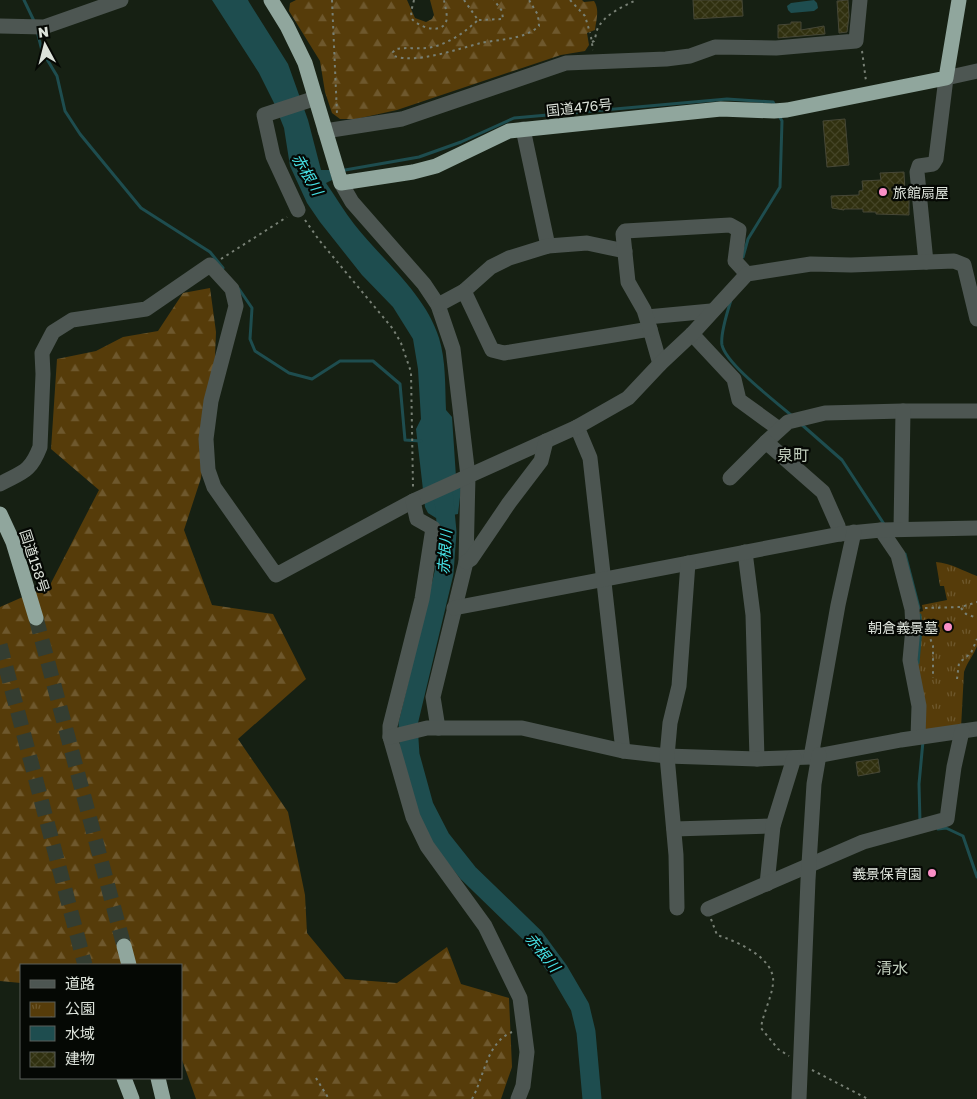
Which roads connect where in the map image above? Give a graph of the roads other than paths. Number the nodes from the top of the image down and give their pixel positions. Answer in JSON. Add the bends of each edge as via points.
{"nodes":[{"id":1,"x":121,"y":0,"type":"edge"},
{"id":2,"x":271,"y":0,"type":"edge"},
{"id":3,"x":860,"y":0,"type":"edge"},
{"id":4,"x":959,"y":0,"type":"edge"},
{"id":5,"x":0,"y":26,"type":"edge"},
{"id":6,"x":977,"y":71,"type":"edge"},
{"id":7,"x":946,"y":78,"type":"junction"},
{"id":8,"x":313,"y":99,"type":"junction"},
{"id":9,"x":523,"y":129,"type":"junction"},
{"id":10,"x":325,"y":131,"type":"junction"},
{"id":11,"x":341,"y":183,"type":"junction"},
{"id":12,"x":298,"y":210,"type":"road end"},
{"id":13,"x":548,"y":246,"type":"junction"},
{"id":14,"x":625,"y":251,"type":"junction"},
{"id":15,"x":926,"y":262,"type":"junction"},
{"id":16,"x":747,"y":274,"type":"junction"},
{"id":17,"x":464,"y":290,"type":"junction"},
{"id":18,"x":438,"y":305,"type":"junction"},
{"id":19,"x":712,"y":311,"type":"junction"},
{"id":20,"x":977,"y":319,"type":"edge"},
{"id":21,"x":648,"y":323,"type":"junction"},
{"id":22,"x":692,"y":334,"type":"junction"},
{"id":23,"x":660,"y":364,"type":"junction"},
{"id":24,"x":903,"y":411,"type":"junction"},
{"id":25,"x":977,"y":411,"type":"edge"},
{"id":26,"x":577,"y":427,"type":"junction"},
{"id":27,"x":779,"y":429,"type":"junction"},
{"id":28,"x":546,"y":441,"type":"junction"},
{"id":29,"x":766,"y":442,"type":"junction"},
{"id":30,"x":465,"y":478,"type":"junction"},
{"id":31,"x":730,"y":478,"type":"dead end"},
{"id":32,"x":0,"y":484,"type":"edge"},
{"id":33,"x":417,"y":499,"type":"junction"},
{"id":34,"x":0,"y":514,"type":"edge"},
{"id":35,"x":977,"y":528,"type":"edge"},
{"id":36,"x":901,"y":529,"type":"junction"},
{"id":37,"x":881,"y":530,"type":"junction"},
{"id":38,"x":847,"y":533,"type":"junction"},
{"id":39,"x":745,"y":552,"type":"junction"},
{"id":40,"x":466,"y":562,"type":"junction"},
{"id":41,"x":688,"y":563,"type":"junction"},
{"id":42,"x":602,"y":579,"type":"junction"},
{"id":43,"x":454,"y":608,"type":"junction"},
{"id":44,"x":36,"y":618,"type":"tunnel mouth"},
{"id":45,"x":432,"y":728,"type":"junction"},
{"id":46,"x":970,"y":731,"type":"edge"},
{"id":47,"x":393,"y":736,"type":"junction"},
{"id":48,"x":918,"y":738,"type":"junction"},
{"id":49,"x":623,"y":752,"type":"junction"},
{"id":50,"x":667,"y":756,"type":"junction"},
{"id":51,"x":815,"y":756,"type":"junction"},
{"id":52,"x":794,"y":758,"type":"junction"},
{"id":53,"x":757,"y":759,"type":"junction"},
{"id":54,"x":773,"y":826,"type":"junction"},
{"id":55,"x":674,"y":829,"type":"junction"},
{"id":56,"x":808,"y":866,"type":"junction"},
{"id":57,"x":767,"y":884,"type":"junction"},
{"id":58,"x":677,"y":908,"type":"dead end"},
{"id":59,"x":708,"y":909,"type":"road end"},
{"id":60,"x":124,"y":946,"type":"tunnel mouth"},
{"id":61,"x":129,"y":964,"type":"edge"},
{"id":62,"x":124,"y":1079,"type":"edge"},
{"id":63,"x":158,"y":1079,"type":"edge"},
{"id":64,"x":132,"y":1099,"type":"edge"},
{"id":65,"x":163,"y":1099,"type":"edge"},
{"id":66,"x":518,"y":1099,"type":"edge"},
{"id":67,"x":799,"y":1099,"type":"edge"}],
"edges":[{"from":1,"to":5,"type":"street","via":[[44,27]]},
{"from":2,"to":8,"type":"highway","via":[[305,62]]},
{"from":3,"to":10,"type":"street","via":[[856,41],[776,48],[715,47],[666,60],[566,63],[402,119]]},
{"from":4,"to":7,"type":"highway"},
{"from":6,"to":7,"type":"street"},
{"from":7,"to":9,"type":"highway","name":"国道476号","via":[[780,110],[721,109]]},
{"from":7,"to":15,"type":"street","via":[[936,160],[933,164],[919,166],[917,172]]},
{"from":8,"to":10,"type":"highway"},
{"from":8,"to":12,"type":"street","via":[[264,115],[274,156]]},
{"from":9,"to":11,"type":"highway","name":"国道476号","via":[[504,133],[436,166]]},
{"from":9,"to":13,"type":"street"},
{"from":10,"to":11,"type":"highway"},
{"from":11,"to":18,"type":"street","via":[[352,202],[424,284]]},
{"from":13,"to":14,"type":"street","via":[[587,243]]},
{"from":13,"to":17,"type":"street","via":[[491,267]]},
{"from":14,"to":16,"type":"street","via":[[625,231],[726,224],[739,230],[736,261]]},
{"from":14,"to":21,"type":"street","via":[[628,282]]},
{"from":15,"to":16,"type":"street","via":[[811,264]]},
{"from":15,"to":20,"type":"street","via":[[954,261],[964,265]]},
{"from":16,"to":19,"type":"street"},
{"from":17,"to":18,"type":"street"},
{"from":17,"to":21,"type":"street","via":[[492,350],[504,353]]},
{"from":18,"to":30,"type":"street","via":[[453,349]]},
{"from":19,"to":21,"type":"street"},
{"from":19,"to":22,"type":"street"},
{"from":21,"to":23,"type":"street"},
{"from":22,"to":23,"type":"street"},
{"from":22,"to":27,"type":"street","via":[[734,379],[739,400]]},
{"from":23,"to":26,"type":"street","via":[[628,398]]},
{"from":24,"to":25,"type":"street"},
{"from":24,"to":27,"type":"street","via":[[825,413],[788,422]]},
{"from":24,"to":36,"type":"street"},
{"from":26,"to":28,"type":"street"},
{"from":26,"to":42,"type":"street","via":[[590,458]]},
{"from":27,"to":29,"type":"street"},
{"from":28,"to":30,"type":"street"},
{"from":28,"to":40,"type":"street","via":[[541,462]]},
{"from":29,"to":31,"type":"street"},
{"from":29,"to":38,"type":"street","via":[[823,492],[838,526]]},
{"from":30,"to":33,"type":"street"},
{"from":30,"to":40,"type":"street"},
{"from":32,"to":33,"type":"street","via":[[26,471],[40,447],[42,352],[54,332],[72,320],[146,308],[210,265],[232,289],[236,306],[211,401],[206,438],[208,470],[214,487],[276,575]]},
{"from":33,"to":47,"type":"street","via":[[417,519],[433,528],[422,599],[390,726]]},
{"from":34,"to":44,"type":"highway","name":"国道158号","via":[[13,542]]},
{"from":35,"to":36,"type":"street"},
{"from":36,"to":37,"type":"street"},
{"from":37,"to":38,"type":"street"},
{"from":37,"to":48,"type":"street","via":[[898,555],[920,610],[910,660],[919,706]]},
{"from":38,"to":39,"type":"street"},
{"from":38,"to":51,"type":"street"},
{"from":39,"to":41,"type":"street"},
{"from":39,"to":53,"type":"street","via":[[753,615]]},
{"from":40,"to":43,"type":"street"},
{"from":41,"to":42,"type":"street"},
{"from":41,"to":50,"type":"street","via":[[679,686],[670,723]]},
{"from":42,"to":43,"type":"street"},
{"from":42,"to":49,"type":"street"},
{"from":43,"to":45,"type":"street","via":[[433,697]]},
{"from":45,"to":47,"type":"street"},
{"from":45,"to":49,"type":"street","via":[[522,728]]},
{"from":46,"to":48,"type":"street"},
{"from":46,"to":56,"type":"street","via":[[954,767],[947,818],[864,842]]},
{"from":47,"to":66,"type":"street","via":[[413,817],[427,846],[485,926],[520,998],[527,1052]]},
{"from":48,"to":51,"type":"street"},
{"from":49,"to":50,"type":"street"},
{"from":50,"to":53,"type":"street"},
{"from":50,"to":55,"type":"street"},
{"from":51,"to":52,"type":"street"},
{"from":51,"to":56,"type":"street"},
{"from":52,"to":53,"type":"street"},
{"from":52,"to":54,"type":"street"},
{"from":54,"to":55,"type":"street"},
{"from":54,"to":57,"type":"street"},
{"from":55,"to":58,"type":"street"},
{"from":56,"to":57,"type":"street"},
{"from":56,"to":67,"type":"street"},
{"from":57,"to":59,"type":"street"},
{"from":60,"to":61,"type":"highway"},
{"from":62,"to":64,"type":"highway"},
{"from":63,"to":65,"type":"highway"}]}
